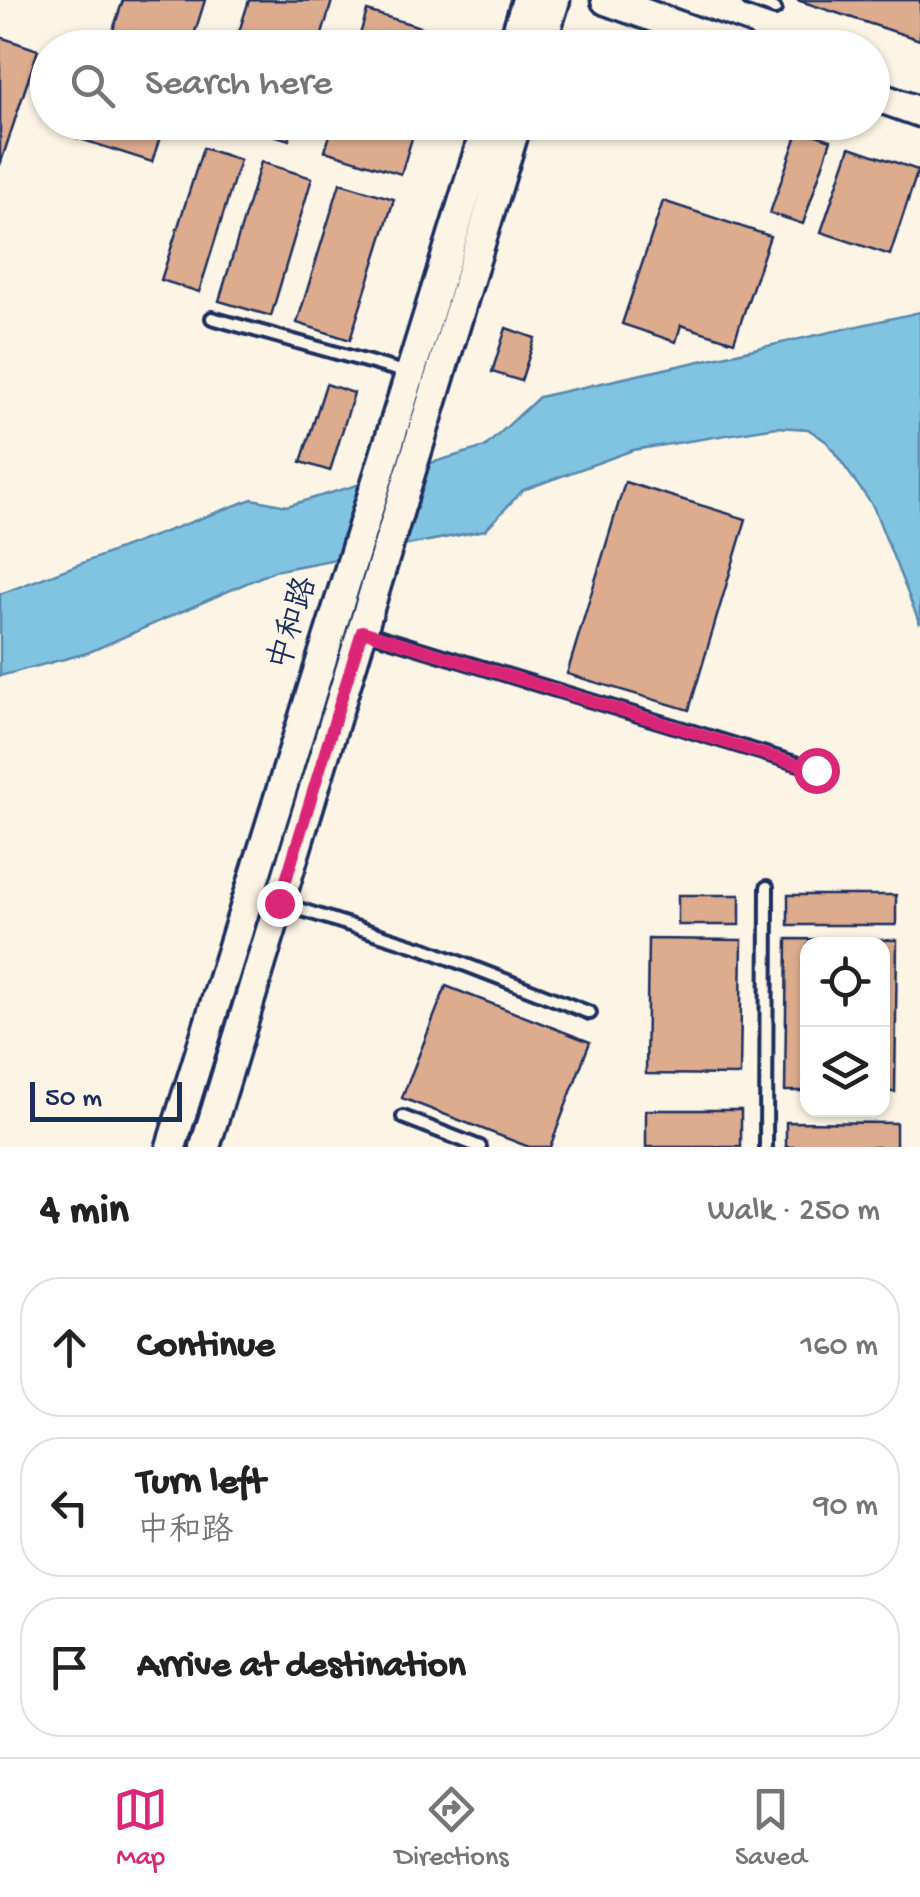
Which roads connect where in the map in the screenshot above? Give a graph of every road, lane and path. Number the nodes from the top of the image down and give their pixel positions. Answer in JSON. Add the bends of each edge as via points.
{"nodes":[{"id":1,"x":527,"y":0,"type":"edge"},
{"id":2,"x":554,"y":0,"type":"edge"},
{"id":3,"x":606,"y":0,"type":"edge"},
{"id":4,"x":749,"y":0,"type":"edge"},
{"id":5,"x":776,"y":9,"type":"dead end"},
{"id":6,"x":518,"y":30,"type":"edge"},
{"id":7,"x":545,"y":30,"type":"edge"},
{"id":8,"x":690,"y":30,"type":"edge"},
{"id":9,"x":890,"y":101,"type":"edge"},
{"id":10,"x":920,"y":112,"type":"edge"},
{"id":11,"x":482,"y":140,"type":"edge"},
{"id":12,"x":512,"y":140,"type":"edge"},
{"id":13,"x":212,"y":318,"type":"dead end"},
{"id":14,"x":408,"y":374,"type":"junction"},
{"id":15,"x":362,"y":631,"type":"junction"},
{"id":16,"x":816,"y":770,"type":"dead end"},
{"id":17,"x":766,"y":887,"type":"dead end"},
{"id":18,"x":279,"y":903,"type":"junction"},
{"id":19,"x":590,"y":1013,"type":"dead end"},
{"id":20,"x":402,"y":1117,"type":"dead end"},
{"id":21,"x":170,"y":1147,"type":"edge"},
{"id":22,"x":204,"y":1147,"type":"edge"},
{"id":23,"x":480,"y":1147,"type":"edge"},
{"id":24,"x":766,"y":1147,"type":"edge"}],
"edges":[{"from":1,"to":6,"type":"main road"},
{"from":2,"to":7,"type":"main road"},
{"from":3,"to":8,"type":"main road"},
{"from":4,"to":5,"type":"lane"},
{"from":9,"to":10,"type":"main road"},
{"from":11,"to":14,"type":"main road","name":"中和路"},
{"from":12,"to":15,"type":"main road","name":"中和路"},
{"from":13,"to":14,"type":"lane"},
{"from":14,"to":21,"type":"main road","name":"中和路"},
{"from":15,"to":16,"type":"lane"},
{"from":15,"to":18,"type":"main road","name":"中和路"},
{"from":17,"to":24,"type":"lane"},
{"from":18,"to":19,"type":"lane","via":[[425,948]]},
{"from":18,"to":22,"type":"main road","name":"中和路"},
{"from":20,"to":23,"type":"lane"}]}
